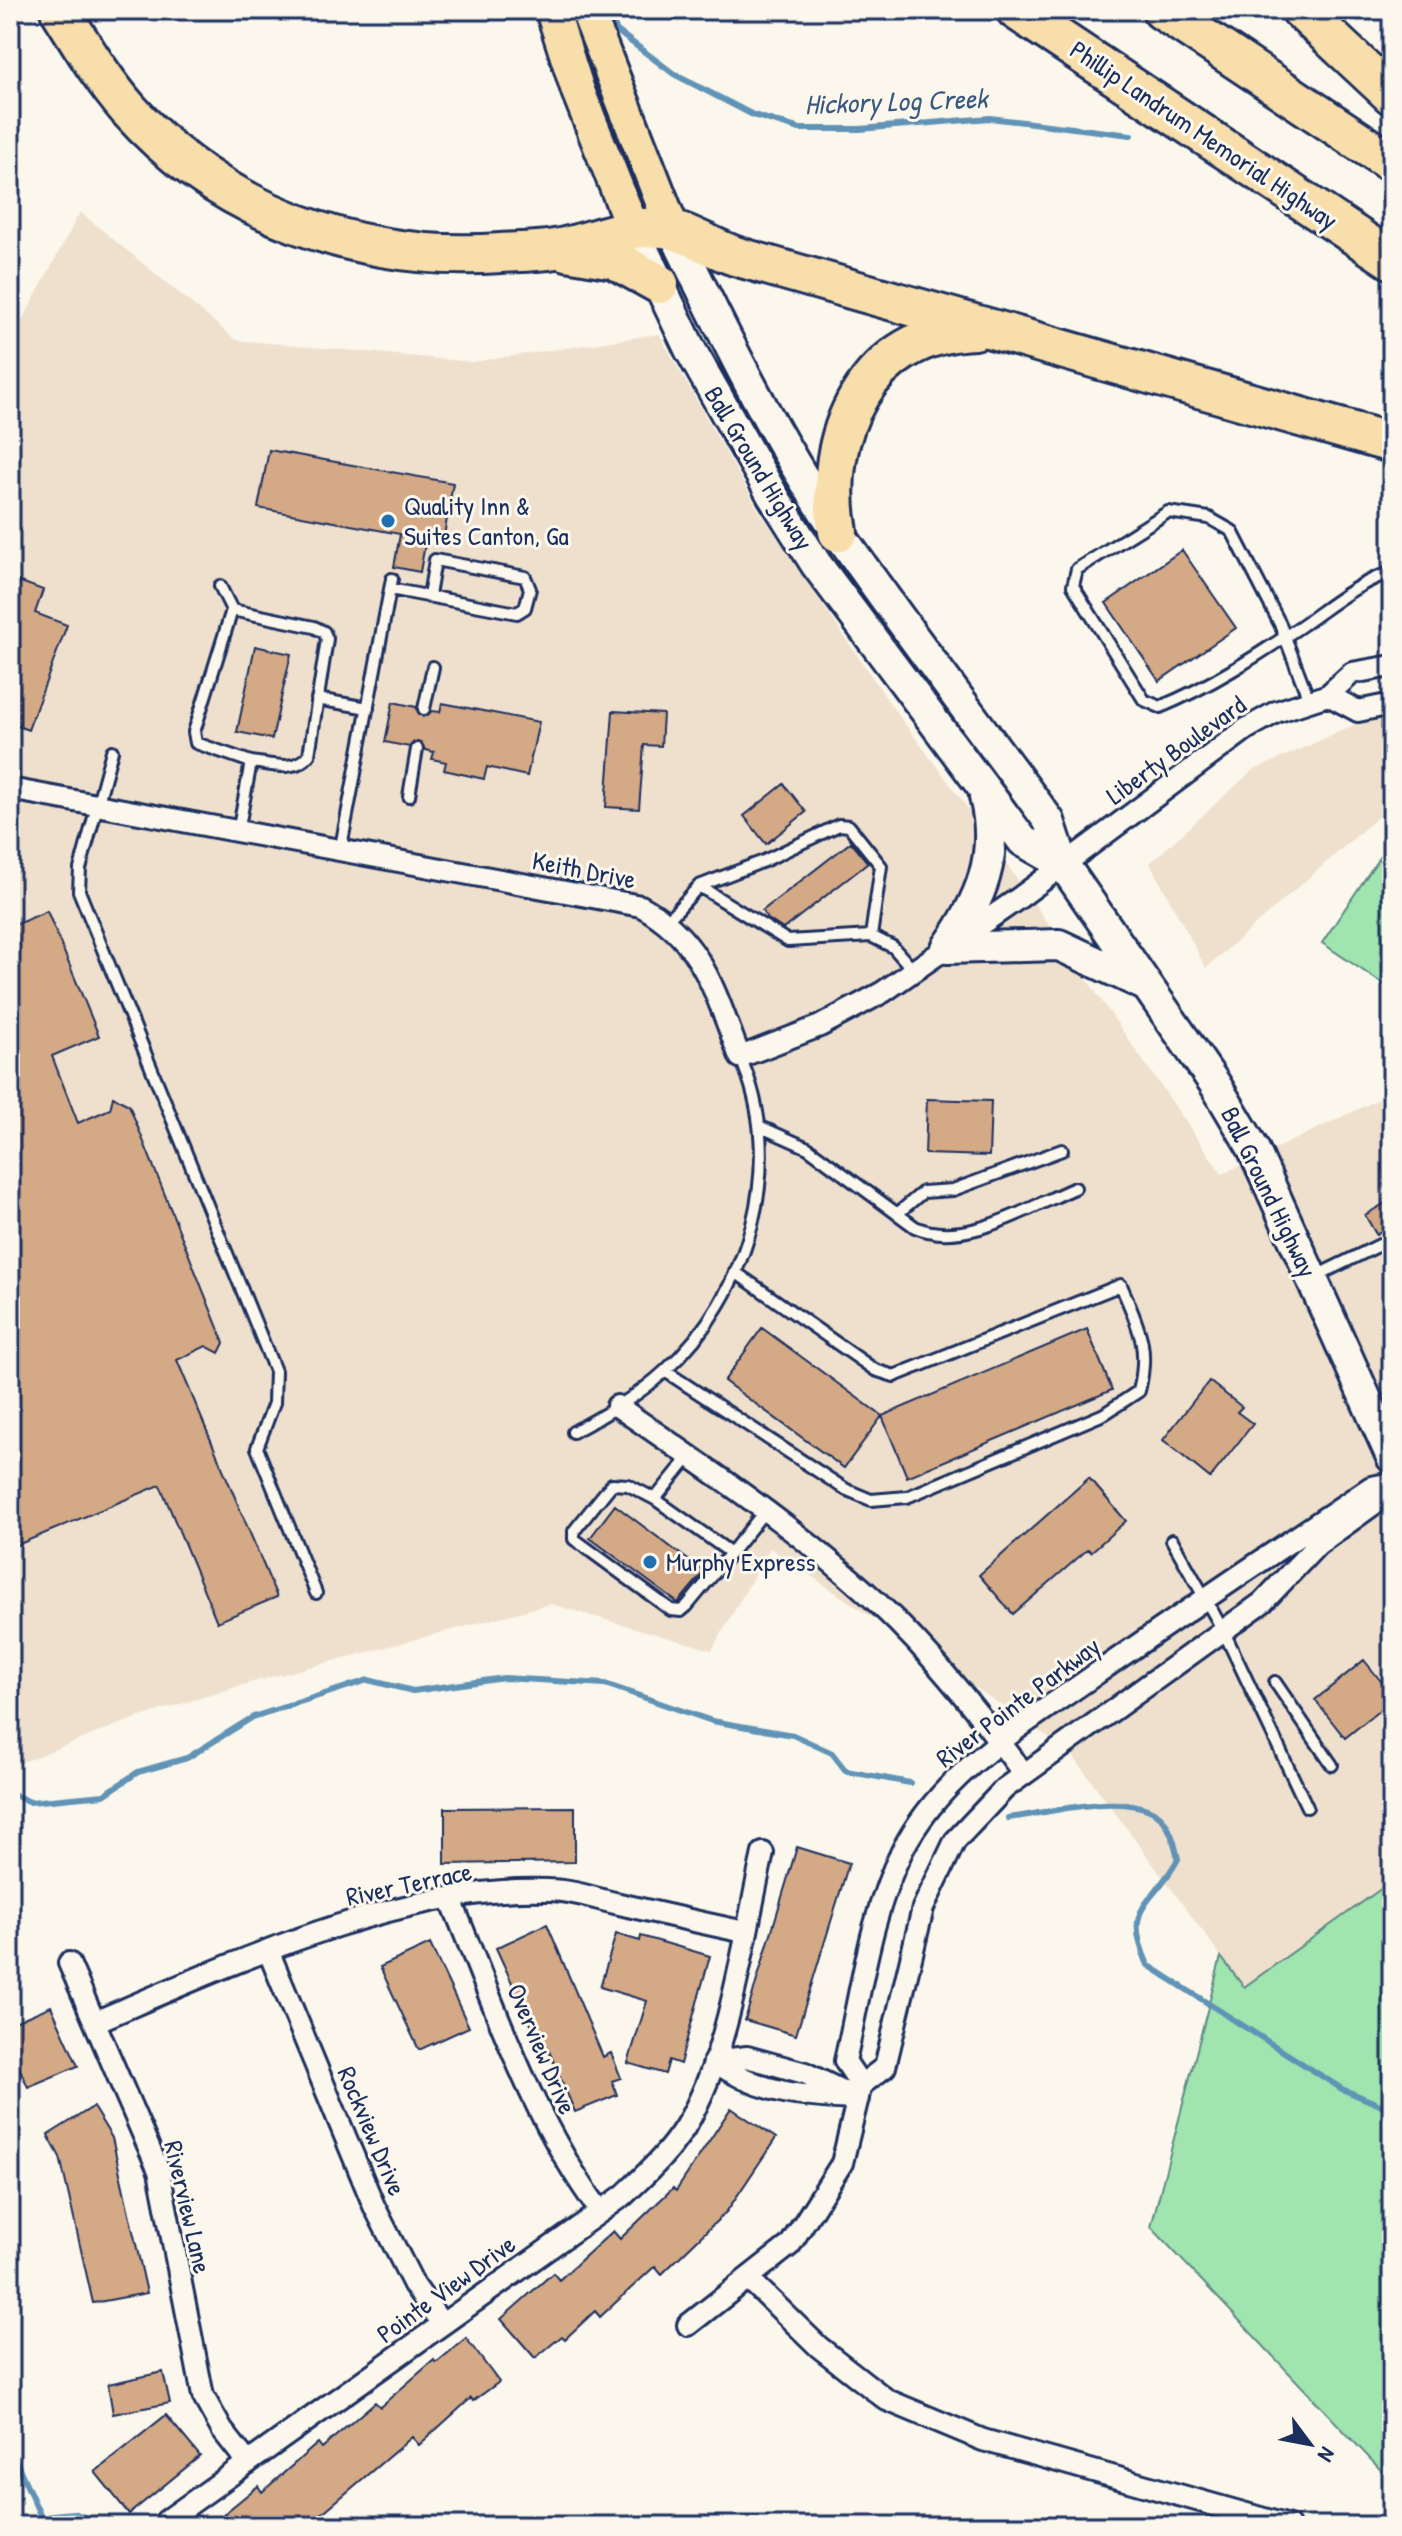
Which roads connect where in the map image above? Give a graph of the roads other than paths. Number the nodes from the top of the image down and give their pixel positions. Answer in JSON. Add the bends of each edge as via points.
{"nodes":[{"id":1,"x":60,"y":10,"type":"edge"},
{"id":2,"x":552,"y":10,"type":"edge"},
{"id":3,"x":587,"y":10,"type":"edge"},
{"id":4,"x":1016,"y":10,"type":"edge"},
{"id":5,"x":1162,"y":10,"type":"edge"},
{"id":6,"x":1301,"y":10,"type":"edge"},
{"id":7,"x":1392,"y":95,"type":"edge"},
{"id":8,"x":1392,"y":163,"type":"edge"},
{"id":9,"x":633,"y":229,"type":"junction"},
{"id":10,"x":673,"y":230,"type":"junction"},
{"id":11,"x":553,"y":249,"type":"junction"},
{"id":12,"x":1392,"y":260,"type":"edge"},
{"id":13,"x":659,"y":284,"type":"junction"},
{"id":14,"x":988,"y":330,"type":"junction"},
{"id":15,"x":1392,"y":443,"type":"edge"},
{"id":16,"x":838,"y":532,"type":"junction"},
{"id":17,"x":1392,"y":572,"type":"edge"},
{"id":18,"x":220,"y":586,"type":"dead end"},
{"id":19,"x":429,"y":596,"type":"junction"},
{"id":20,"x":232,"y":610,"type":"junction"},
{"id":21,"x":1285,"y":636,"type":"junction"},
{"id":22,"x":1392,"y":666,"type":"edge"},
{"id":23,"x":433,"y":667,"type":"dead end"},
{"id":24,"x":1319,"y":698,"type":"junction"},
{"id":25,"x":317,"y":699,"type":"junction"},
{"id":26,"x":1392,"y":704,"type":"edge"},
{"id":27,"x":368,"y":708,"type":"junction"},
{"id":28,"x":424,"y":709,"type":"dead end"},
{"id":29,"x":417,"y":749,"type":"dead end"},
{"id":30,"x":112,"y":751,"type":"dead end"},
{"id":31,"x":251,"y":762,"type":"junction"},
{"id":32,"x":982,"y":787,"type":"junction"},
{"id":33,"x":10,"y":789,"type":"edge"},
{"id":34,"x":409,"y":796,"type":"dead end"},
{"id":35,"x":98,"y":806,"type":"junction"},
{"id":36,"x":238,"y":832,"type":"junction"},
{"id":37,"x":340,"y":852,"type":"junction"},
{"id":38,"x":1063,"y":864,"type":"junction"},
{"id":39,"x":699,"y":886,"type":"junction"},
{"id":40,"x":667,"y":921,"type":"junction"},
{"id":41,"x":871,"y":936,"type":"junction"},
{"id":42,"x":947,"y":948,"type":"junction"},
{"id":43,"x":914,"y":971,"type":"junction"},
{"id":44,"x":1147,"y":986,"type":"junction"},
{"id":45,"x":740,"y":1057,"type":"junction"},
{"id":46,"x":761,"y":1127,"type":"junction"},
{"id":47,"x":1062,"y":1150,"type":"dead end"},
{"id":48,"x":1075,"y":1188,"type":"dead end"},
{"id":49,"x":897,"y":1214,"type":"junction"},
{"id":50,"x":1392,"y":1239,"type":"edge"},
{"id":51,"x":735,"y":1272,"type":"junction"},
{"id":52,"x":1312,"y":1278,"type":"junction"},
{"id":53,"x":665,"y":1371,"type":"junction"},
{"id":54,"x":617,"y":1406,"type":"junction"},
{"id":55,"x":573,"y":1432,"type":"dead end"},
{"id":56,"x":689,"y":1457,"type":"junction"},
{"id":57,"x":1392,"y":1457,"type":"edge"},
{"id":58,"x":1392,"y":1483,"type":"edge"},
{"id":59,"x":1392,"y":1491,"type":"edge"},
{"id":60,"x":655,"y":1499,"type":"junction"},
{"id":61,"x":764,"y":1512,"type":"junction"},
{"id":62,"x":1172,"y":1540,"type":"dead end"},
{"id":63,"x":731,"y":1553,"type":"junction"},
{"id":64,"x":316,"y":1593,"type":"dead end"},
{"id":65,"x":1205,"y":1597,"type":"junction"},
{"id":66,"x":1224,"y":1632,"type":"junction"},
{"id":67,"x":1275,"y":1682,"type":"dead end"},
{"id":68,"x":1001,"y":1743,"type":"junction"},
{"id":69,"x":1332,"y":1765,"type":"dead end"},
{"id":70,"x":1024,"y":1774,"type":"junction"},
{"id":71,"x":1307,"y":1807,"type":"dead end"},
{"id":72,"x":763,"y":1853,"type":"dead end"},
{"id":73,"x":451,"y":1900,"type":"junction"},
{"id":74,"x":745,"y":1932,"type":"junction"},
{"id":75,"x":268,"y":1950,"type":"junction"},
{"id":76,"x":69,"y":1963,"type":"dead end"},
{"id":77,"x":97,"y":2021,"type":"junction"},
{"id":78,"x":714,"y":2061,"type":"junction"},
{"id":79,"x":859,"y":2092,"type":"junction"},
{"id":80,"x":600,"y":2211,"type":"junction"},
{"id":81,"x":748,"y":2278,"type":"junction"},
{"id":82,"x":442,"y":2324,"type":"junction"},
{"id":83,"x":688,"y":2325,"type":"dead end"},
{"id":84,"x":248,"y":2463,"type":"junction"},
{"id":85,"x":166,"y":2521,"type":"dead end"},
{"id":86,"x":1289,"y":2526,"type":"edge"}],
"edges":[{"from":1,"to":11,"type":"highway","via":[[95,67],[148,130],[201,173],[270,213],[341,239],[409,252]]},
{"from":2,"to":9,"type":"main road","name":"Ball Ground Highway"},
{"from":3,"to":10,"type":"main road"},
{"from":4,"to":12,"type":"highway","name":"Phillip Landrum Memorial Highway"},
{"from":5,"to":8,"type":"highway"},
{"from":6,"to":7,"type":"highway"},
{"from":9,"to":10,"type":"highway"},
{"from":9,"to":11,"type":"highway"},
{"from":9,"to":13,"type":"main road","name":"Ball Ground Highway"},
{"from":10,"to":14,"type":"highway","via":[[735,256]]},
{"from":10,"to":16,"type":"main road","name":"Ball Ground Highway","via":[[752,390]]},
{"from":11,"to":13,"type":"highway","via":[[614,259]]},
{"from":13,"to":32,"type":"main road","name":"Ball Ground Highway","via":[[720,404],[802,541]]},
{"from":14,"to":15,"type":"highway"},
{"from":14,"to":16,"type":"highway","via":[[929,338],[879,369],[857,396],[833,470]]},
{"from":16,"to":38,"type":"main road","name":"Ball Ground Highway","via":[[1049,821]]},
{"from":17,"to":21,"type":"lane","via":[[1370,579]]},
{"from":18,"to":20,"type":"lane"},
{"from":19,"to":19,"type":"lane","via":[[435,560],[525,577],[530,589],[525,608],[517,613]]},
{"from":19,"to":27,"type":"lane","via":[[391,584]]},
{"from":20,"to":25,"type":"lane","via":[[324,632]]},
{"from":20,"to":31,"type":"lane","via":[[194,732],[196,743],[204,748]]},
{"from":21,"to":21,"type":"lane","via":[[1232,531],[1209,518],[1168,512],[1077,569],[1073,586],[1144,700],[1160,707]]},
{"from":21,"to":24,"type":"lane"},
{"from":22,"to":24,"type":"street","name":"Liberty Boulevard","via":[[1352,673]]},
{"from":23,"to":28,"type":"lane"},
{"from":24,"to":26,"type":"street","via":[[1358,711]]},
{"from":24,"to":38,"type":"street","name":"Liberty Boulevard","via":[[1246,729]]},
{"from":25,"to":27,"type":"lane"},
{"from":25,"to":31,"type":"lane","via":[[309,755],[302,763]]},
{"from":27,"to":37,"type":"lane"},
{"from":29,"to":34,"type":"lane"},
{"from":30,"to":35,"type":"lane"},
{"from":31,"to":36,"type":"lane"},
{"from":32,"to":38,"type":"main road","name":"Ball Ground Highway","via":[[1023,841]]},
{"from":32,"to":42,"type":"main road","via":[[991,819],[990,859],[975,904]]},
{"from":33,"to":35,"type":"street","name":"Keith Drive"},
{"from":35,"to":36,"type":"street","name":"Keith Drive"},
{"from":35,"to":64,"type":"lane","via":[[79,891],[275,1371],[273,1410],[257,1448]]},
{"from":36,"to":37,"type":"street","name":"Keith Drive"},
{"from":37,"to":40,"type":"street","name":"Keith Drive","via":[[607,898],[641,906]]},
{"from":38,"to":42,"type":"street"},
{"from":38,"to":44,"type":"main road","name":"Ball Ground Highway"},
{"from":39,"to":40,"type":"lane"},
{"from":39,"to":41,"type":"lane","via":[[788,941]]},
{"from":39,"to":41,"type":"lane","via":[[839,825],[849,826],[881,866]]},
{"from":40,"to":45,"type":"street","name":"Keith Drive","via":[[694,950]]},
{"from":41,"to":43,"type":"lane","via":[[893,947]]},
{"from":42,"to":43,"type":"street"},
{"from":42,"to":44,"type":"main road","via":[[1059,945]]},
{"from":43,"to":45,"type":"street","via":[[820,1026]]},
{"from":44,"to":52,"type":"main road","name":"Ball Ground Highway","via":[[1253,1148]]},
{"from":45,"to":46,"type":"lane","via":[[754,1088]]},
{"from":46,"to":49,"type":"lane","via":[[808,1148]]},
{"from":46,"to":51,"type":"lane","via":[[758,1195]]},
{"from":47,"to":49,"type":"lane","via":[[953,1190],[923,1192]]},
{"from":48,"to":49,"type":"lane","via":[[957,1235],[926,1232]]},
{"from":50,"to":52,"type":"lane"},
{"from":51,"to":53,"type":"lane","via":[[697,1336]]},
{"from":51,"to":53,"type":"lane","via":[[875,1370],[894,1376],[1121,1285],[1145,1343],[1139,1391],[1104,1414],[907,1497],[871,1500],[845,1489]]},
{"from":52,"to":57,"type":"main road","name":"Ball Ground Highway"},
{"from":53,"to":54,"type":"lane"},
{"from":54,"to":55,"type":"lane"},
{"from":54,"to":56,"type":"street"},
{"from":56,"to":60,"type":"lane"},
{"from":56,"to":61,"type":"street"},
{"from":58,"to":65,"type":"street","name":"River Pointe Parkway","via":[[1371,1487]]},
{"from":59,"to":66,"type":"street","via":[[1317,1545],[1263,1602]]},
{"from":60,"to":63,"type":"lane"},
{"from":60,"to":63,"type":"lane","via":[[628,1485],[612,1484],[574,1531],[574,1539],[671,1610],[681,1611]]},
{"from":61,"to":63,"type":"lane"},
{"from":61,"to":68,"type":"street","via":[[889,1614]]},
{"from":62,"to":65,"type":"lane"},
{"from":65,"to":66,"type":"lane"},
{"from":65,"to":68,"type":"street","name":"River Pointe Parkway"},
{"from":66,"to":70,"type":"street"},
{"from":66,"to":71,"type":"lane"},
{"from":67,"to":69,"type":"lane"},
{"from":68,"to":70,"type":"street"},
{"from":68,"to":79,"type":"street","name":"River Pointe Parkway","via":[[948,1786],[923,1816],[888,1882],[845,2061]]},
{"from":70,"to":79,"type":"street","via":[[980,1811],[936,1873],[885,2067]]},
{"from":72,"to":74,"type":"street","name":"Pointe View Drive"},
{"from":73,"to":74,"type":"street","name":"River Terrace","via":[[509,1890],[552,1890]]},
{"from":73,"to":75,"type":"street","name":"River Terrace","via":[[360,1920]]},
{"from":73,"to":80,"type":"street","name":"Overview Drive","via":[[540,2117]]},
{"from":74,"to":78,"type":"street","name":"Pointe View Drive"},
{"from":75,"to":77,"type":"street","name":"River Terrace"},
{"from":75,"to":82,"type":"street","name":"Rockview Drive","via":[[374,2206],[414,2285]]},
{"from":76,"to":77,"type":"street","name":"Riverview Lane"},
{"from":77,"to":84,"type":"street","name":"Riverview Lane","via":[[159,2171],[203,2396]]},
{"from":78,"to":79,"type":"street","via":[[741,2080],[800,2097]]},
{"from":78,"to":80,"type":"street","name":"Pointe View Drive","via":[[687,2124],[671,2147],[637,2184]]},
{"from":79,"to":81,"type":"street","via":[[842,2163],[790,2245]]},
{"from":80,"to":82,"type":"street","name":"Pointe View Drive"},
{"from":81,"to":83,"type":"street"},
{"from":81,"to":86,"type":"street","via":[[819,2347],[887,2400],[983,2440]]},
{"from":82,"to":84,"type":"street","name":"Pointe View Drive"},
{"from":84,"to":85,"type":"street","name":"Pointe View Drive"}]}
